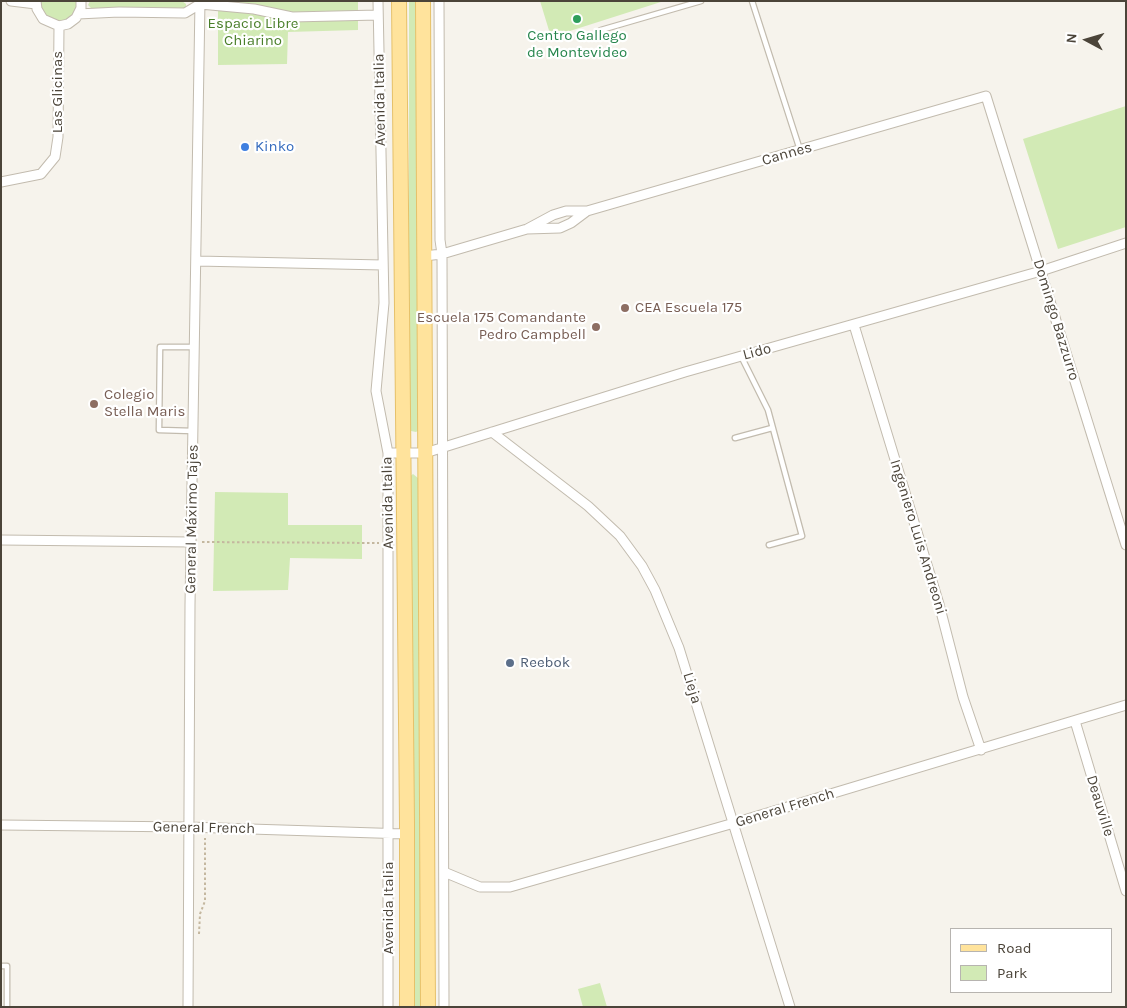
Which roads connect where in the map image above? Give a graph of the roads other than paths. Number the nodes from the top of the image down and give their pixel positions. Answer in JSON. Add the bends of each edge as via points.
{"nodes":[{"id":1,"x":10,"y":1,"type":"edge"},
{"id":2,"x":81,"y":1,"type":"edge"},
{"id":3,"x":378,"y":1,"type":"edge"},
{"id":4,"x":399,"y":1,"type":"edge"},
{"id":5,"x":422,"y":1,"type":"edge"},
{"id":6,"x":439,"y":1,"type":"edge"},
{"id":7,"x":701,"y":1,"type":"edge"},
{"id":8,"x":752,"y":1,"type":"edge"},
{"id":9,"x":36,"y":2,"type":"edge"},
{"id":10,"x":199,"y":2,"type":"edge"},
{"id":11,"x":78,"y":14,"type":"junction"},
{"id":12,"x":378,"y":15,"type":"junction"},
{"id":13,"x":59,"y":26,"type":"junction"},
{"id":14,"x":601,"y":30,"type":"dead end"},
{"id":15,"x":986,"y":96,"type":"joint"},
{"id":16,"x":800,"y":150,"type":"junction"},
{"id":17,"x":1,"y":182,"type":"edge"},
{"id":18,"x":587,"y":211,"type":"junction"},
{"id":19,"x":527,"y":229,"type":"junction"},
{"id":20,"x":1126,"y":243,"type":"edge"},
{"id":21,"x":442,"y":254,"type":"junction"},
{"id":22,"x":424,"y":256,"type":"junction"},
{"id":23,"x":197,"y":261,"type":"junction"},
{"id":24,"x":383,"y":265,"type":"junction"},
{"id":25,"x":1041,"y":271,"type":"junction"},
{"id":26,"x":854,"y":325,"type":"junction"},
{"id":27,"x":195,"y":347,"type":"junction"},
{"id":28,"x":741,"y":356,"type":"junction"},
{"id":29,"x":772,"y":428,"type":"junction"},
{"id":30,"x":193,"y":430,"type":"junction"},
{"id":31,"x":492,"y":432,"type":"junction"},
{"id":32,"x":735,"y":438,"type":"dead end"},
{"id":33,"x":442,"y":447,"type":"junction"},
{"id":34,"x":388,"y":453,"type":"junction"},
{"id":35,"x":404,"y":453,"type":"junction"},
{"id":36,"x":425,"y":453,"type":"junction"},
{"id":37,"x":1,"y":540,"type":"edge"},
{"id":38,"x":191,"y":542,"type":"junction"},
{"id":39,"x":769,"y":545,"type":"dead end"},
{"id":40,"x":1126,"y":545,"type":"edge"},
{"id":41,"x":1126,"y":705,"type":"edge"},
{"id":42,"x":1074,"y":721,"type":"junction"},
{"id":43,"x":981,"y":750,"type":"junction"},
{"id":44,"x":734,"y":823,"type":"junction"},
{"id":45,"x":1,"y":825,"type":"edge"},
{"id":46,"x":188,"y":827,"type":"junction"},
{"id":47,"x":390,"y":834,"type":"junction"},
{"id":48,"x":407,"y":834,"type":"junction"},
{"id":49,"x":444,"y":872,"type":"junction"},
{"id":50,"x":1126,"y":891,"type":"edge"},
{"id":51,"x":1,"y":966,"type":"edge"},
{"id":52,"x":7,"y":1007,"type":"edge"},
{"id":53,"x":188,"y":1007,"type":"edge"},
{"id":54,"x":388,"y":1007,"type":"edge"},
{"id":55,"x":407,"y":1007,"type":"edge"},
{"id":56,"x":428,"y":1007,"type":"edge"},
{"id":57,"x":444,"y":1007,"type":"edge"},
{"id":58,"x":790,"y":1007,"type":"edge"}],
"edges":[{"from":1,"to":9,"type":"street"},
{"from":2,"to":11,"type":"street"},
{"from":3,"to":12,"type":"street","name":"Avenida Italia"},
{"from":4,"to":35,"type":"main road","name":"Avenida Italia"},
{"from":5,"to":22,"type":"main road"},
{"from":6,"to":21,"type":"street"},
{"from":7,"to":14,"type":"lane"},
{"from":8,"to":16,"type":"lane"},
{"from":9,"to":13,"type":"street","via":[[43,19]]},
{"from":10,"to":11,"type":"street","via":[[186,13]]},
{"from":10,"to":12,"type":"street","via":[[292,17]]},
{"from":10,"to":23,"type":"street","name":"General Máximo Tajes"},
{"from":11,"to":13,"type":"street","via":[[68,24]]},
{"from":12,"to":24,"type":"street","name":"Avenida Italia"},
{"from":13,"to":17,"type":"street","name":"Las Glicinas","via":[[55,157],[41,174]]},
{"from":15,"to":16,"type":"street","name":"Cannes"},
{"from":15,"to":25,"type":"street","name":"Domingo Bazzurro"},
{"from":16,"to":18,"type":"street","name":"Cannes"},
{"from":18,"to":19,"type":"street","name":"Cannes","via":[[566,211]]},
{"from":18,"to":19,"type":"street","name":"Cannes","via":[[560,228]]},
{"from":19,"to":21,"type":"street","name":"Cannes"},
{"from":20,"to":25,"type":"street","name":"Lido"},
{"from":21,"to":22,"type":"street","name":"Cannes"},
{"from":21,"to":33,"type":"street"},
{"from":22,"to":36,"type":"main road"},
{"from":23,"to":24,"type":"street"},
{"from":23,"to":27,"type":"street","name":"General Máximo Tajes"},
{"from":24,"to":34,"type":"street","name":"Avenida Italia","via":[[384,310],[376,391]]},
{"from":25,"to":26,"type":"street","name":"Lido"},
{"from":25,"to":40,"type":"street","name":"Domingo Bazzurro"},
{"from":26,"to":28,"type":"street","name":"Lido"},
{"from":26,"to":43,"type":"street","name":"Ingeniero Luis Andreoni"},
{"from":27,"to":30,"type":"street","name":"General Máximo Tajes"},
{"from":27,"to":30,"type":"lane","via":[[160,347],[159,430]]},
{"from":28,"to":29,"type":"lane","via":[[752,382],[760,391]]},
{"from":28,"to":31,"type":"street","name":"Lido"},
{"from":29,"to":32,"type":"lane"},
{"from":29,"to":39,"type":"lane","via":[[802,536]]},
{"from":30,"to":38,"type":"street","name":"General Máximo Tajes"},
{"from":31,"to":33,"type":"street","name":"Lido"},
{"from":31,"to":44,"type":"street","name":"Lieja","via":[[588,506],[620,536],[642,566],[679,648]]},
{"from":33,"to":36,"type":"street","name":"Lido"},
{"from":33,"to":49,"type":"street"},
{"from":34,"to":35,"type":"street","name":"Lido"},
{"from":34,"to":47,"type":"street","name":"Avenida Italia"},
{"from":35,"to":36,"type":"street","name":"Lido"},
{"from":35,"to":48,"type":"main road","name":"Avenida Italia"},
{"from":36,"to":56,"type":"main road"},
{"from":37,"to":38,"type":"street"},
{"from":38,"to":46,"type":"street","name":"General Máximo Tajes"},
{"from":41,"to":42,"type":"street","name":"General French"},
{"from":42,"to":43,"type":"street","name":"General French"},
{"from":42,"to":50,"type":"street","name":"Deauville"},
{"from":43,"to":44,"type":"street","name":"General French"},
{"from":44,"to":49,"type":"street","name":"General French","via":[[510,888],[480,886]]},
{"from":44,"to":58,"type":"street","name":"Lieja"},
{"from":45,"to":46,"type":"street","name":"General French"},
{"from":46,"to":47,"type":"street","name":"General French"},
{"from":46,"to":53,"type":"street","name":"General Máximo Tajes"},
{"from":47,"to":48,"type":"street","name":"General French"},
{"from":47,"to":54,"type":"street","name":"Avenida Italia"},
{"from":48,"to":55,"type":"main road","name":"Avenida Italia"},
{"from":49,"to":57,"type":"street"},
{"from":51,"to":52,"type":"lane","via":[[7,966]]}]}
